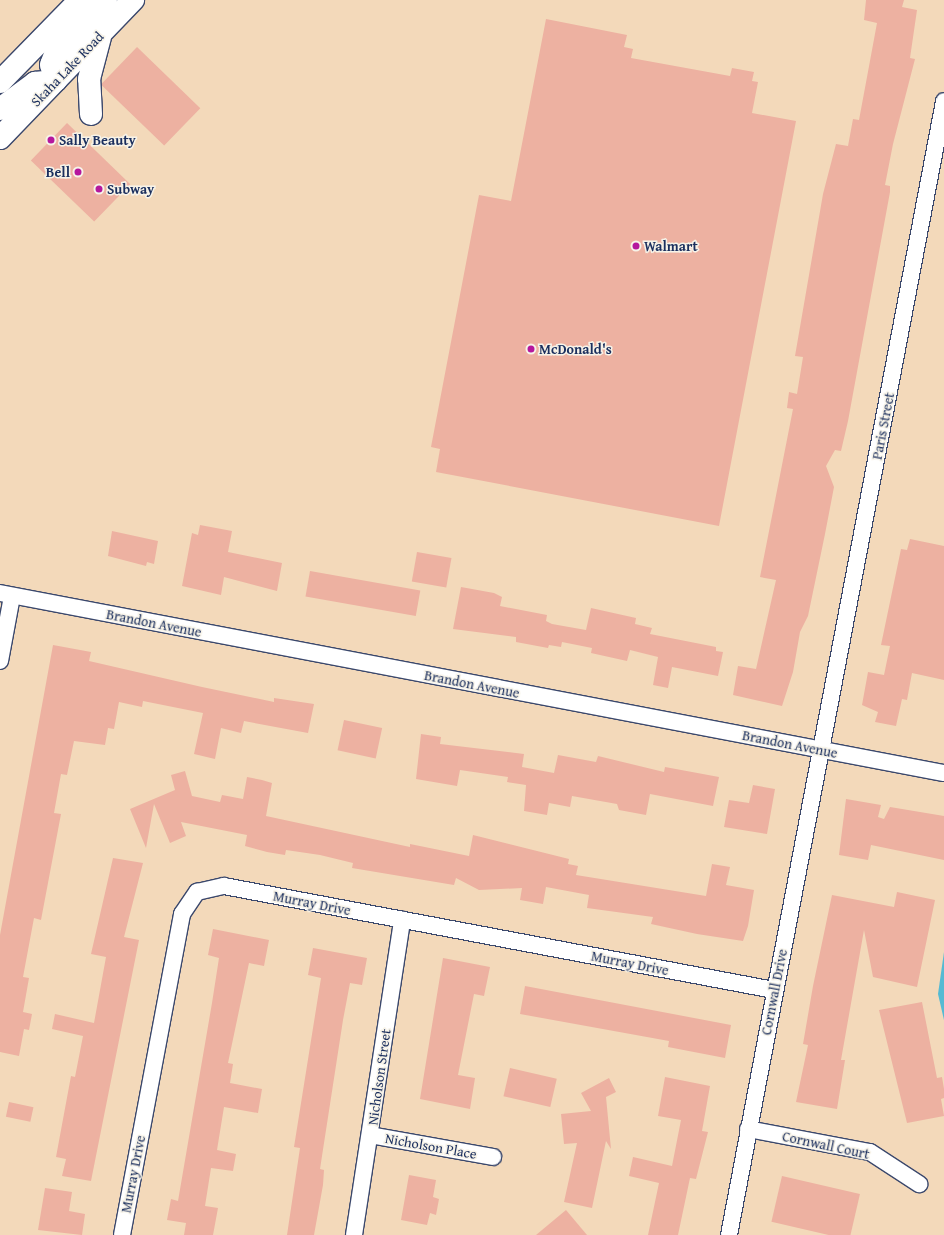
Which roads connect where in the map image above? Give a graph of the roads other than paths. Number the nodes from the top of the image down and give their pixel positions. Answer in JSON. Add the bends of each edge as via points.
{"nodes":[{"id":1,"x":80,"y":0,"type":"edge"},
{"id":2,"x":106,"y":0,"type":"edge"},
{"id":3,"x":133,"y":0,"type":"edge"},
{"id":4,"x":101,"y":35,"type":"junction"},
{"id":5,"x":56,"y":80,"type":"junction"},
{"id":6,"x":0,"y":82,"type":"edge"},
{"id":7,"x":944,"y":101,"type":"edge"},
{"id":8,"x":0,"y":109,"type":"edge"},
{"id":9,"x":91,"y":114,"type":"dead end"},
{"id":10,"x":0,"y":138,"type":"edge"},
{"id":11,"x":6,"y":595,"type":"edge"},
{"id":12,"x":0,"y":662,"type":"edge"},
{"id":13,"x":819,"y":750,"type":"junction"},
{"id":14,"x":944,"y":773,"type":"edge"},
{"id":15,"x":402,"y":920,"type":"junction"},
{"id":16,"x":774,"y":990,"type":"junction"},
{"id":17,"x":748,"y":1129,"type":"junction"},
{"id":18,"x":370,"y":1135,"type":"junction"},
{"id":19,"x":493,"y":1157,"type":"dead end"},
{"id":20,"x":919,"y":1184,"type":"dead end"},
{"id":21,"x":122,"y":1235,"type":"edge"},
{"id":22,"x":354,"y":1235,"type":"edge"},
{"id":23,"x":729,"y":1235,"type":"edge"}],
"edges":[{"from":1,"to":6,"type":"main road"},
{"from":2,"to":5,"type":"main road","via":[[56,52],[51,65]]},
{"from":3,"to":4,"type":"main road","name":"Skaha Lake Road"},
{"from":4,"to":5,"type":"main road","name":"Skaha Lake Road"},
{"from":4,"to":9,"type":"main road","via":[[89,78]]},
{"from":5,"to":8,"type":"main road","via":[[35,83]]},
{"from":5,"to":10,"type":"main road","name":"Skaha Lake Road"},
{"from":7,"to":13,"type":"street","name":"Paris Street"},
{"from":11,"to":12,"type":"street"},
{"from":11,"to":13,"type":"street","name":"Brandon Avenue"},
{"from":13,"to":14,"type":"street","name":"Brandon Avenue"},
{"from":13,"to":16,"type":"street","name":"Cornwall Drive"},
{"from":15,"to":16,"type":"street","name":"Murray Drive"},
{"from":15,"to":18,"type":"street","name":"Nicholson Street"},
{"from":15,"to":21,"type":"street","name":"Murray Drive","via":[[224,886],[197,892],[182,914]]},
{"from":16,"to":17,"type":"street","name":"Cornwall Drive"},
{"from":17,"to":20,"type":"street","name":"Cornwall Court","via":[[870,1152]]},
{"from":17,"to":23,"type":"street","name":"Cornwall Drive"},
{"from":18,"to":19,"type":"street","name":"Nicholson Place"},
{"from":18,"to":22,"type":"street","name":"Nicholson Street"}]}
